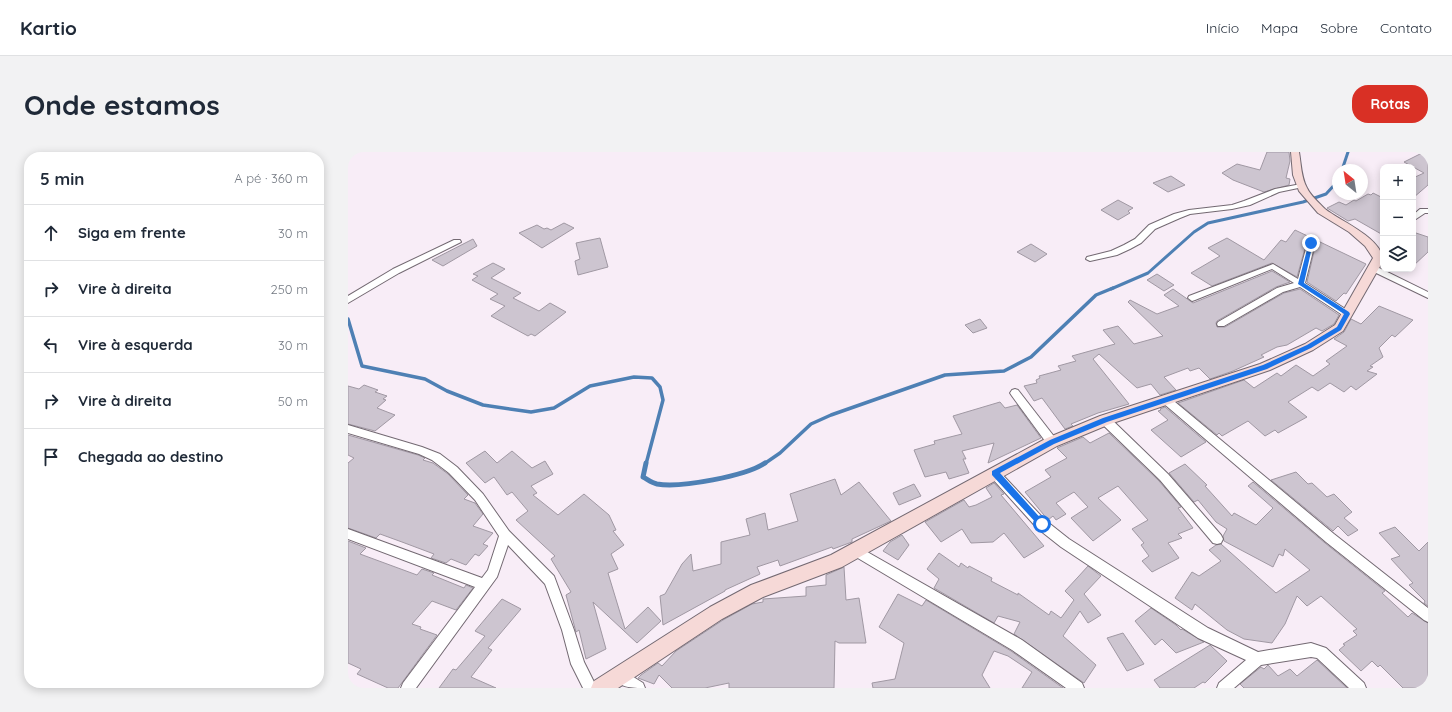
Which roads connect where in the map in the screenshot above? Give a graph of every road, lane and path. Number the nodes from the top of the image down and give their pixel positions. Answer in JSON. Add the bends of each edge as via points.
{"nodes":[{"id":1,"x":1295,"y":152,"type":"edge"},
{"id":2,"x":1302,"y":187,"type":"junction"},
{"id":3,"x":1428,"y":202,"type":"edge"},
{"id":4,"x":1425,"y":211,"type":"edge"},
{"id":5,"x":1416,"y":217,"type":"edge"},
{"id":6,"x":457,"y":242,"type":"dead end"},
{"id":7,"x":1311,"y":243,"type":"dead end"},
{"id":8,"x":1090,"y":259,"type":"dead end"},
{"id":9,"x":1378,"y":260,"type":"edge"},
{"id":10,"x":1301,"y":284,"type":"junction"},
{"id":11,"x":1428,"y":295,"type":"edge"},
{"id":12,"x":1192,"y":298,"type":"dead end"},
{"id":13,"x":348,"y":300,"type":"edge"},
{"id":14,"x":1347,"y":314,"type":"junction"},
{"id":15,"x":1221,"y":324,"type":"dead end"},
{"id":16,"x":1015,"y":392,"type":"dead end"},
{"id":17,"x":1166,"y":400,"type":"junction"},
{"id":18,"x":1105,"y":420,"type":"junction"},
{"id":19,"x":348,"y":429,"type":"edge"},
{"id":20,"x":1052,"y":442,"type":"junction"},
{"id":21,"x":994,"y":473,"type":"junction"},
{"id":22,"x":348,"y":534,"type":"edge"},
{"id":23,"x":505,"y":535,"type":"junction"},
{"id":24,"x":1217,"y":539,"type":"dead end"},
{"id":25,"x":855,"y":550,"type":"junction"},
{"id":26,"x":484,"y":584,"type":"junction"},
{"id":27,"x":1428,"y":616,"type":"edge"},
{"id":28,"x":1258,"y":659,"type":"junction"},
{"id":29,"x":620,"y":675,"type":"junction"},
{"id":30,"x":408,"y":688,"type":"edge"},
{"id":31,"x":590,"y":688,"type":"edge"},
{"id":32,"x":601,"y":688,"type":"edge"},
{"id":33,"x":638,"y":688,"type":"edge"},
{"id":34,"x":1078,"y":688,"type":"edge"},
{"id":35,"x":1224,"y":688,"type":"edge"},
{"id":36,"x":1360,"y":688,"type":"edge"}],
"edges":[{"from":1,"to":2,"type":"street"},
{"from":2,"to":8,"type":"street","via":[[1277,190],[1232,207],[1188,212],[1152,227],[1138,241],[1114,253]]},
{"from":2,"to":9,"type":"street","via":[[1322,211],[1353,230],[1369,244]]},
{"from":3,"to":4,"type":"street"},
{"from":4,"to":5,"type":"street"},
{"from":6,"to":13,"type":"street","via":[[396,271]]},
{"from":7,"to":10,"type":"street"},
{"from":9,"to":11,"type":"street"},
{"from":9,"to":14,"type":"street"},
{"from":10,"to":12,"type":"street","via":[[1273,266]]},
{"from":10,"to":14,"type":"street"},
{"from":10,"to":15,"type":"street","via":[[1280,290]]},
{"from":14,"to":17,"type":"street","via":[[1339,328],[1265,367]]},
{"from":16,"to":20,"type":"street"},
{"from":17,"to":18,"type":"street"},
{"from":17,"to":27,"type":"street","via":[[1330,538]]},
{"from":18,"to":20,"type":"street"},
{"from":18,"to":24,"type":"street","via":[[1164,476]]},
{"from":19,"to":23,"type":"street","via":[[436,457],[453,470],[479,497]]},
{"from":20,"to":21,"type":"street"},
{"from":21,"to":25,"type":"street"},
{"from":21,"to":28,"type":"street","via":[[1042,524],[1066,543],[1203,633]]},
{"from":22,"to":26,"type":"street"},
{"from":23,"to":26,"type":"street","via":[[493,573]]},
{"from":23,"to":31,"type":"street","via":[[550,580],[578,664]]},
{"from":25,"to":29,"type":"street","via":[[836,561],[756,591],[716,613]]},
{"from":25,"to":34,"type":"street","via":[[1017,645]]},
{"from":26,"to":30,"type":"street"},
{"from":28,"to":35,"type":"street"},
{"from":28,"to":36,"type":"street","via":[[1311,650],[1321,653]]},
{"from":29,"to":32,"type":"street"},
{"from":29,"to":33,"type":"street"}]}
